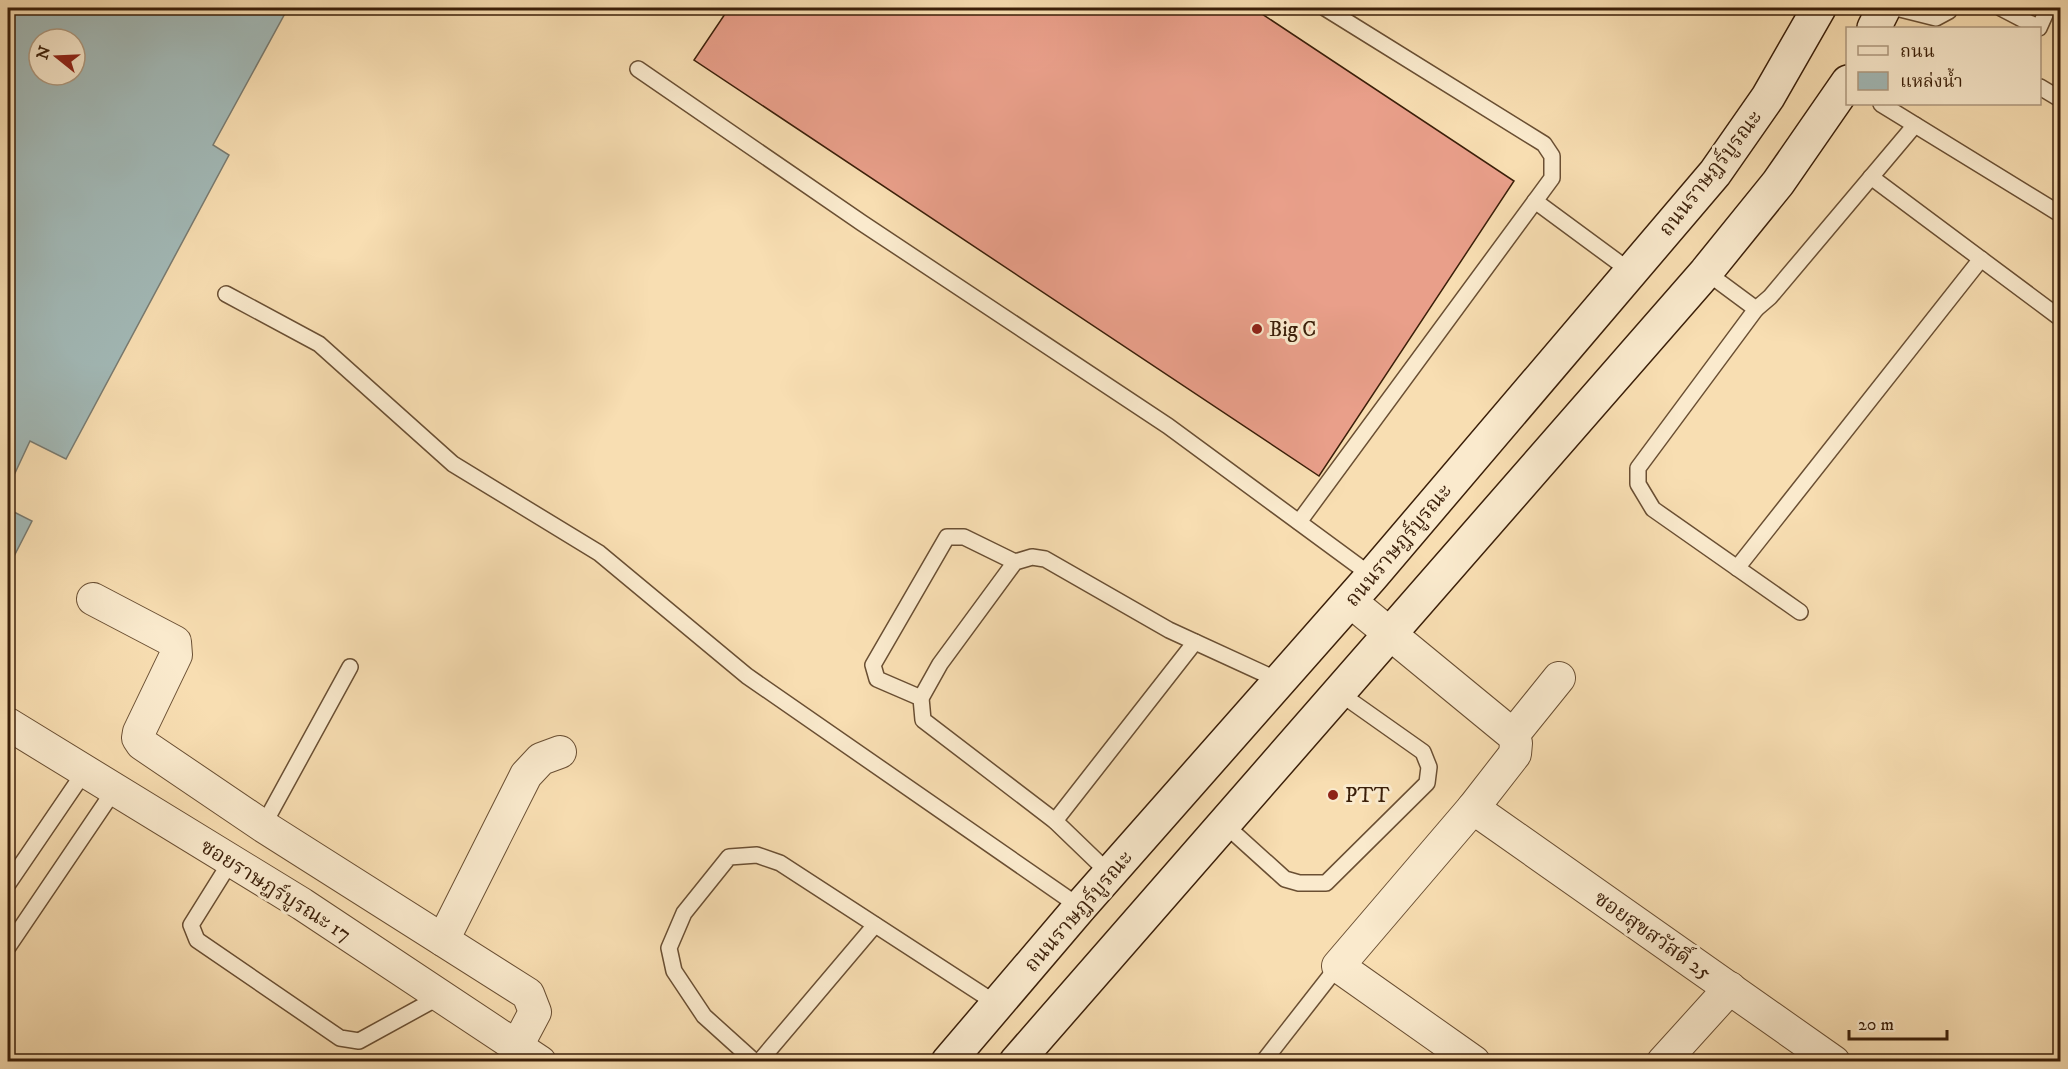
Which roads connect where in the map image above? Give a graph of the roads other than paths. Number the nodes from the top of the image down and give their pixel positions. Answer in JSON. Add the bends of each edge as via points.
{"nodes":[{"id":1,"x":1325,"y":8,"type":"edge"},
{"id":2,"x":1819,"y":8,"type":"edge"},
{"id":3,"x":1884,"y":8,"type":"edge"},
{"id":4,"x":1896,"y":8,"type":"edge"},
{"id":5,"x":1950,"y":8,"type":"edge"},
{"id":6,"x":2001,"y":8,"type":"edge"},
{"id":7,"x":2048,"y":8,"type":"edge"},
{"id":8,"x":1874,"y":27,"type":"edge"},
{"id":9,"x":2037,"y":27,"type":"edge"},
{"id":10,"x":2039,"y":27,"type":"edge"},
{"id":11,"x":638,"y":69,"type":"dead end"},
{"id":12,"x":1846,"y":85,"type":"edge"},
{"id":13,"x":2041,"y":88,"type":"edge"},
{"id":14,"x":2061,"y":99,"type":"edge"},
{"id":15,"x":1883,"y":105,"type":"edge"},
{"id":16,"x":1915,"y":125,"type":"junction"},
{"id":17,"x":1871,"y":177,"type":"junction"},
{"id":18,"x":1535,"y":201,"type":"junction"},
{"id":19,"x":2061,"y":214,"type":"edge"},
{"id":20,"x":1981,"y":259,"type":"junction"},
{"id":21,"x":1630,"y":271,"type":"junction"},
{"id":22,"x":1706,"y":272,"type":"junction"},
{"id":23,"x":226,"y":294,"type":"dead end"},
{"id":24,"x":1756,"y":309,"type":"junction"},
{"id":25,"x":2061,"y":318,"type":"edge"},
{"id":26,"x":1299,"y":522,"type":"junction"},
{"id":27,"x":1015,"y":562,"type":"junction"},
{"id":28,"x":1737,"y":568,"type":"junction"},
{"id":29,"x":1372,"y":576,"type":"junction"},
{"id":30,"x":93,"y":599,"type":"dead end"},
{"id":31,"x":1350,"y":601,"type":"junction"},
{"id":32,"x":1800,"y":612,"type":"dead end"},
{"id":33,"x":1390,"y":632,"type":"junction"},
{"id":34,"x":1195,"y":642,"type":"junction"},
{"id":35,"x":350,"y":667,"type":"dead end"},
{"id":36,"x":1559,"y":678,"type":"dead end"},
{"id":37,"x":1281,"y":681,"type":"junction"},
{"id":38,"x":1338,"y":692,"type":"junction"},
{"id":39,"x":921,"y":698,"type":"junction"},
{"id":40,"x":8,"y":724,"type":"edge"},
{"id":41,"x":1513,"y":735,"type":"junction"},
{"id":42,"x":560,"y":752,"type":"dead end"},
{"id":43,"x":85,"y":771,"type":"junction"},
{"id":44,"x":115,"y":789,"type":"junction"},
{"id":45,"x":1473,"y":808,"type":"junction"},
{"id":46,"x":1055,"y":821,"type":"junction"},
{"id":47,"x":1223,"y":823,"type":"junction"},
{"id":48,"x":263,"y":826,"type":"junction"},
{"id":49,"x":231,"y":861,"type":"junction"},
{"id":50,"x":1110,"y":874,"type":"junction"},
{"id":51,"x":8,"y":884,"type":"edge"},
{"id":52,"x":1080,"y":907,"type":"junction"},
{"id":53,"x":875,"y":925,"type":"junction"},
{"id":54,"x":443,"y":940,"type":"junction"},
{"id":55,"x":8,"y":947,"type":"edge"},
{"id":56,"x":1338,"y":966,"type":"junction"},
{"id":57,"x":1730,"y":988,"type":"junction"},
{"id":58,"x":441,"y":996,"type":"junction"},
{"id":59,"x":997,"y":1004,"type":"junction"},
{"id":60,"x":529,"y":1054,"type":"edge"},
{"id":61,"x":757,"y":1062,"type":"edge"},
{"id":62,"x":948,"y":1062,"type":"edge"},
{"id":63,"x":1016,"y":1062,"type":"edge"},
{"id":64,"x":1263,"y":1062,"type":"edge"},
{"id":65,"x":1474,"y":1062,"type":"edge"},
{"id":66,"x":1663,"y":1062,"type":"edge"},
{"id":67,"x":1834,"y":1062,"type":"edge"}],
"edges":[{"from":1,"to":18,"type":"lane","via":[[1544,144],[1552,156],[1552,178]]},
{"from":2,"to":21,"type":"main road","name":"ถนนราษฎร์บูรณะ","via":[[1768,97],[1715,172]]},
{"from":3,"to":8,"type":"main road"},
{"from":4,"to":5,"type":"lane","via":[[1936,18]]},
{"from":6,"to":9,"type":"lane"},
{"from":7,"to":10,"type":"lane"},
{"from":11,"to":26,"type":"lane","via":[[862,224],[1168,426]]},
{"from":12,"to":22,"type":"main road","via":[[1778,183]]},
{"from":13,"to":14,"type":"lane"},
{"from":15,"to":16,"type":"lane"},
{"from":16,"to":17,"type":"lane"},
{"from":16,"to":19,"type":"lane"},
{"from":17,"to":20,"type":"lane"},
{"from":17,"to":24,"type":"lane"},
{"from":18,"to":21,"type":"lane"},
{"from":18,"to":26,"type":"lane"},
{"from":20,"to":25,"type":"lane"},
{"from":20,"to":28,"type":"lane"},
{"from":21,"to":29,"type":"main road","name":"ถนนราษฎร์บูรณะ"},
{"from":22,"to":24,"type":"lane"},
{"from":22,"to":33,"type":"main road"},
{"from":23,"to":52,"type":"lane","via":[[319,345],[453,464],[599,553],[747,676]]},
{"from":24,"to":28,"type":"lane","via":[[1638,468],[1638,484],[1653,509]]},
{"from":26,"to":29,"type":"lane"},
{"from":27,"to":34,"type":"lane","via":[[1032,557],[1045,559]]},
{"from":27,"to":39,"type":"lane","via":[[940,664]]},
{"from":27,"to":39,"type":"lane","via":[[964,537],[947,537],[873,665],[877,679]]},
{"from":28,"to":32,"type":"lane"},
{"from":29,"to":31,"type":"main road","name":"ถนนราษฎร์บูรณะ"},
{"from":30,"to":48,"type":"street","via":[[175,642],[176,655],[139,732],[142,744]]},
{"from":31,"to":33,"type":"street"},
{"from":31,"to":37,"type":"main road","name":"ถนนราษฎร์บูรณะ"},
{"from":33,"to":38,"type":"main road"},
{"from":33,"to":41,"type":"street"},
{"from":34,"to":37,"type":"lane"},
{"from":34,"to":46,"type":"lane"},
{"from":35,"to":48,"type":"lane"},
{"from":36,"to":41,"type":"street"},
{"from":37,"to":50,"type":"main road","name":"ถนนราษฎร์บูรณะ"},
{"from":38,"to":47,"type":"main road"},
{"from":38,"to":47,"type":"lane","via":[[1423,752],[1429,767],[1427,783],[1326,883],[1285,879]]},
{"from":39,"to":46,"type":"lane","via":[[923,720]]},
{"from":40,"to":43,"type":"street","name":"ซอยราษฎร์บูรณะ 17"},
{"from":41,"to":45,"type":"street","via":[[1515,754]]},
{"from":42,"to":54,"type":"street","via":[[541,759],[526,775]]},
{"from":43,"to":44,"type":"street","name":"ซอยราษฎร์บูรณะ 17"},
{"from":43,"to":51,"type":"lane"},
{"from":44,"to":49,"type":"street","name":"ซอยราษฎร์บูรณะ 17"},
{"from":44,"to":55,"type":"lane"},
{"from":45,"to":56,"type":"street"},
{"from":45,"to":57,"type":"street","name":"ซอยสุขสวัสดิ์ 25"},
{"from":46,"to":50,"type":"lane"},
{"from":47,"to":63,"type":"main road"},
{"from":48,"to":54,"type":"street"},
{"from":49,"to":58,"type":"street","name":"ซอยราษฎร์บูรณะ 17"},
{"from":49,"to":58,"type":"lane","via":[[191,925],[197,940],[340,1038],[359,1041]]},
{"from":50,"to":52,"type":"main road","name":"ถนนราษฎร์บูรณะ"},
{"from":52,"to":59,"type":"main road","name":"ถนนราษฎร์บูรณะ"},
{"from":53,"to":59,"type":"lane"},
{"from":53,"to":61,"type":"lane"},
{"from":53,"to":61,"type":"lane","via":[[780,863],[758,855],[729,857],[684,913],[669,948],[674,971],[704,1016]]},
{"from":54,"to":60,"type":"street","via":[[528,994],[535,1012]]},
{"from":56,"to":64,"type":"lane"},
{"from":56,"to":65,"type":"street"},
{"from":57,"to":66,"type":"street"},
{"from":57,"to":67,"type":"street","name":"ซอยสุขสวัสดิ์ 25"},
{"from":58,"to":60,"type":"street","name":"ซอยราษฎร์บูรณะ 17"},
{"from":59,"to":62,"type":"main road","name":"ถนนราษฎร์บูรณะ"}]}
